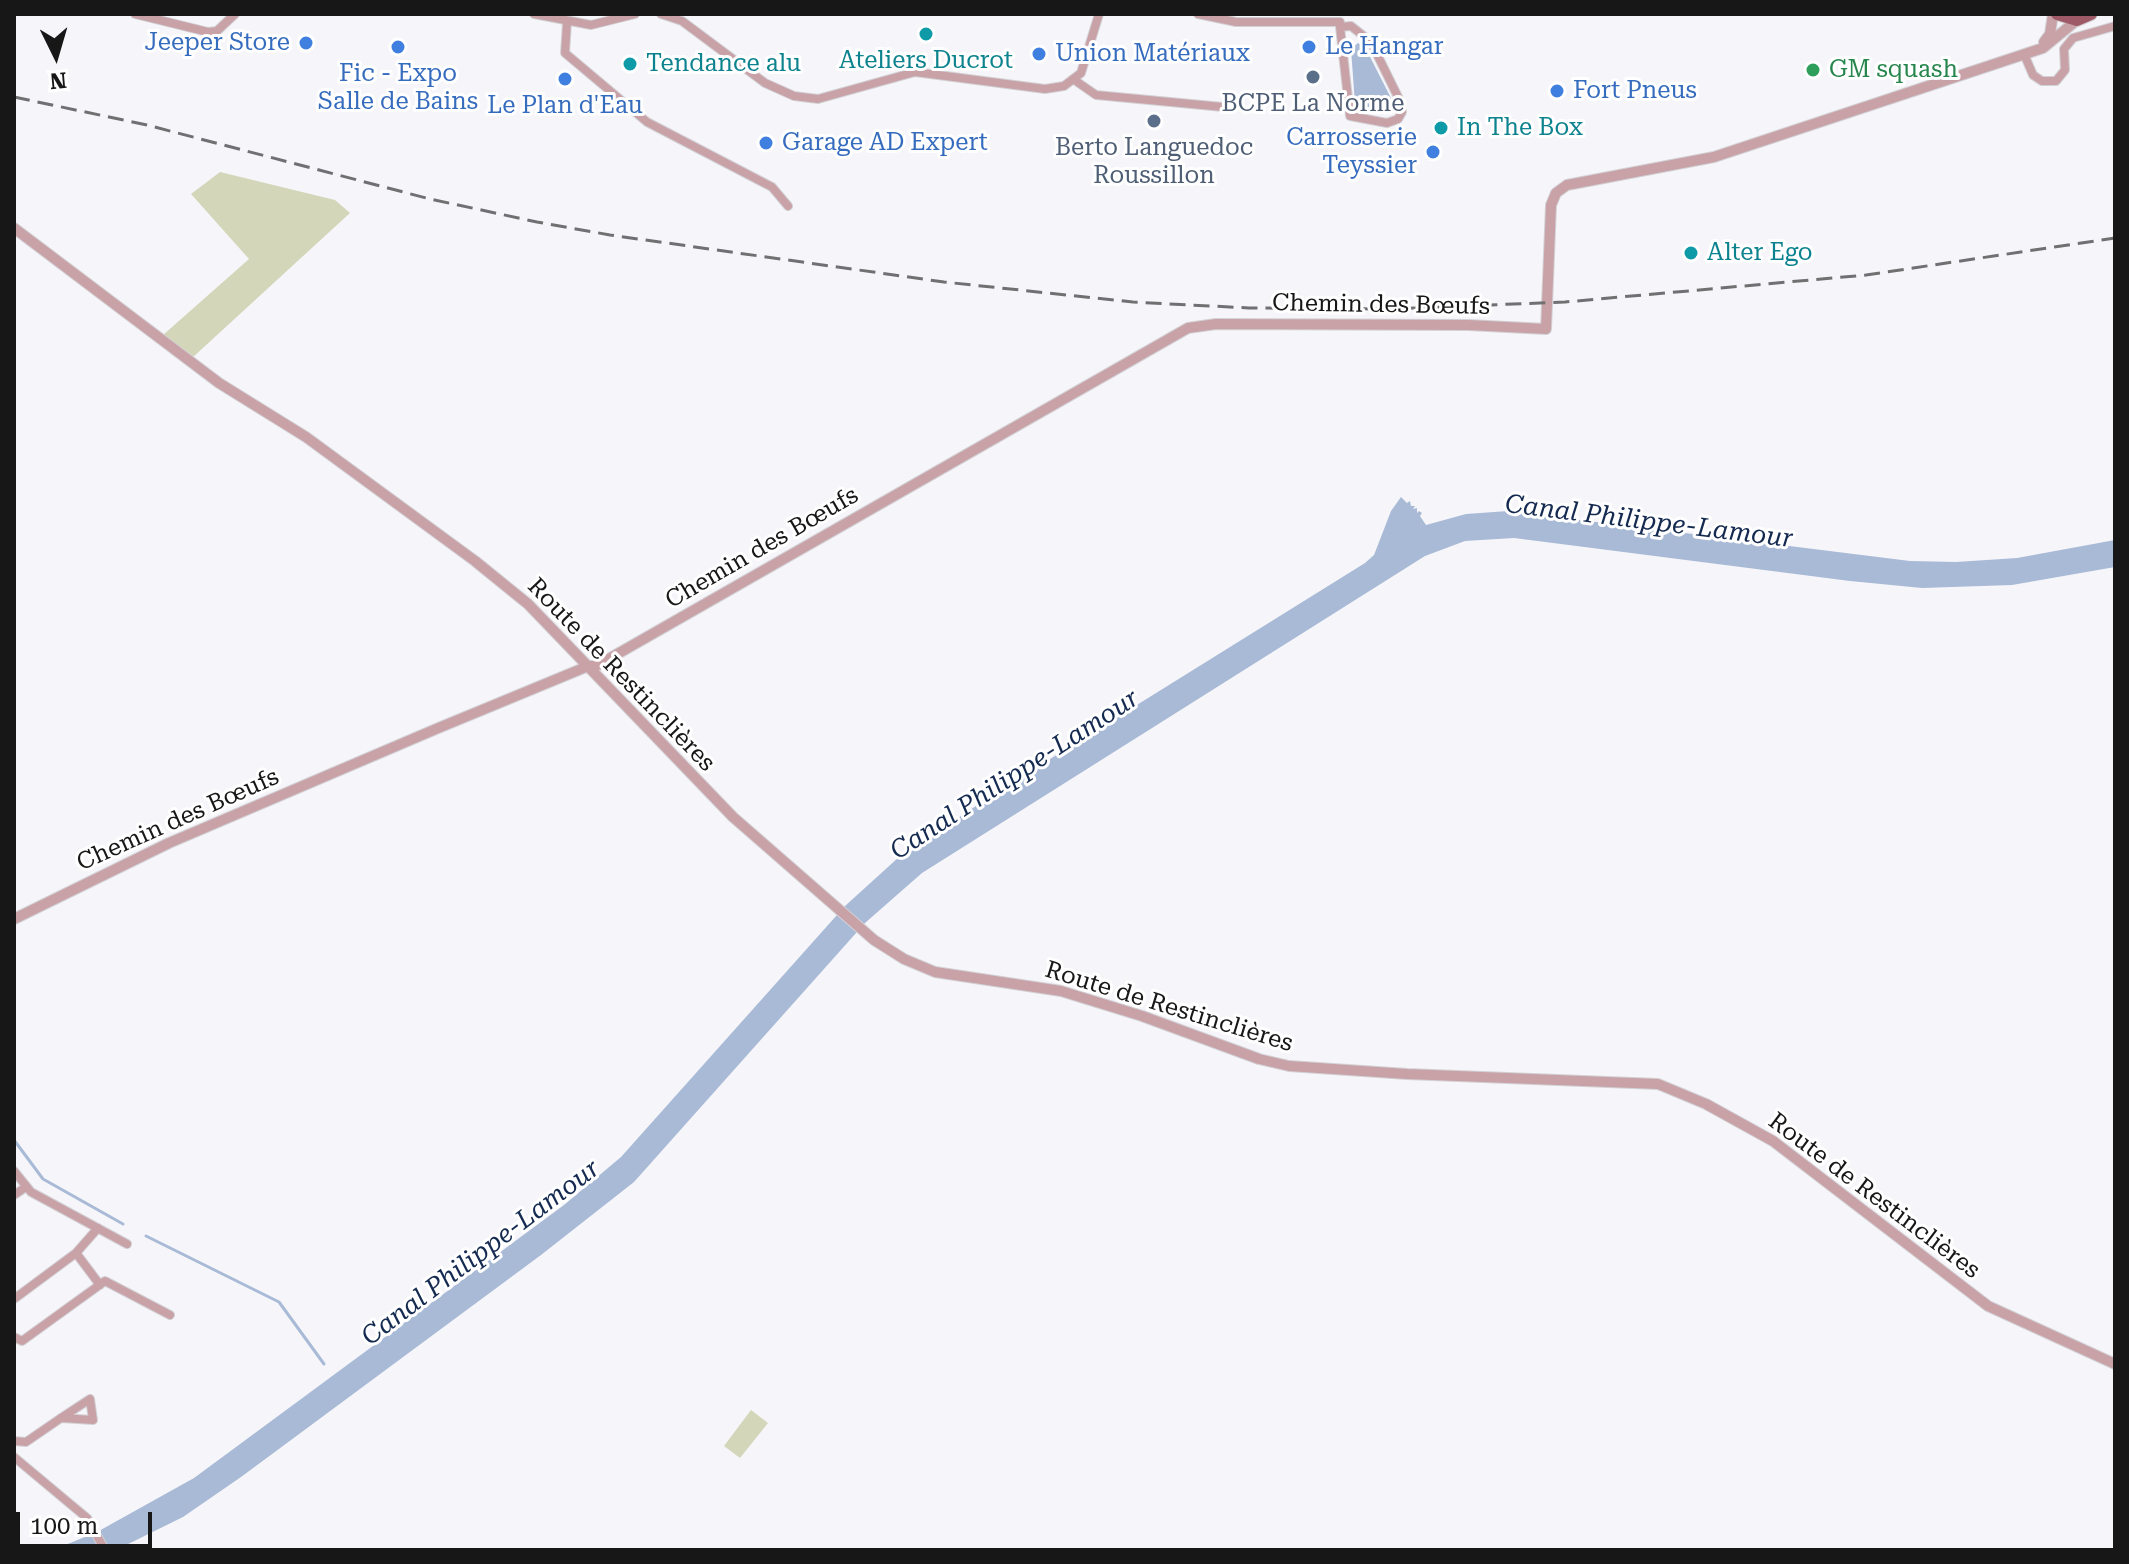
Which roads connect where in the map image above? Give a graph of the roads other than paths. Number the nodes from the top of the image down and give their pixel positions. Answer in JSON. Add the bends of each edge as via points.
{"nodes":[{"id":1,"x":135,"y":14,"type":"edge"},
{"id":2,"x":235,"y":14,"type":"edge"},
{"id":3,"x":534,"y":14,"type":"edge"},
{"id":4,"x":635,"y":14,"type":"edge"},
{"id":5,"x":661,"y":14,"type":"edge"},
{"id":6,"x":1099,"y":14,"type":"edge"},
{"id":7,"x":1198,"y":14,"type":"edge"},
{"id":8,"x":2055,"y":14,"type":"edge"},
{"id":9,"x":2091,"y":14,"type":"edge"},
{"id":10,"x":2077,"y":20,"type":"junction"},
{"id":11,"x":567,"y":22,"type":"junction"},
{"id":12,"x":2115,"y":26,"type":"edge"},
{"id":13,"x":1340,"y":27,"type":"junction"},
{"id":14,"x":2027,"y":53,"type":"junction"},
{"id":15,"x":1073,"y":79,"type":"junction"},
{"id":16,"x":1223,"y":107,"type":"dead end"},
{"id":17,"x":788,"y":206,"type":"dead end"},
{"id":18,"x":14,"y":228,"type":"edge"},
{"id":19,"x":586,"y":667,"type":"junction"},
{"id":20,"x":14,"y":919,"type":"edge"},
{"id":21,"x":14,"y":1171,"type":"edge"},
{"id":22,"x":26,"y":1187,"type":"junction"},
{"id":23,"x":14,"y":1195,"type":"edge"},
{"id":24,"x":98,"y":1228,"type":"junction"},
{"id":25,"x":127,"y":1244,"type":"dead end"},
{"id":26,"x":76,"y":1253,"type":"junction"},
{"id":27,"x":100,"y":1285,"type":"junction"},
{"id":28,"x":14,"y":1299,"type":"edge"},
{"id":29,"x":170,"y":1315,"type":"dead end"},
{"id":30,"x":14,"y":1337,"type":"edge"},
{"id":31,"x":2115,"y":1364,"type":"edge"},
{"id":32,"x":61,"y":1418,"type":"dead end"},
{"id":33,"x":14,"y":1441,"type":"edge"},
{"id":34,"x":14,"y":1457,"type":"edge"},
{"id":35,"x":105,"y":1550,"type":"edge"}],
"edges":[{"from":1,"to":2,"type":"street","via":[[208,32],[217,31]]},
{"from":3,"to":11,"type":"street"},
{"from":4,"to":11,"type":"street","via":[[591,25]]},
{"from":5,"to":15,"type":"street","via":[[682,21],[765,83],[794,96],[818,99],[915,72],[1045,89]]},
{"from":6,"to":15,"type":"street","via":[[1081,73]]},
{"from":7,"to":13,"type":"street","via":[[1236,22],[1340,22]]},
{"from":8,"to":10,"type":"main road"},
{"from":8,"to":14,"type":"street","via":[[2046,40]]},
{"from":9,"to":10,"type":"main road"},
{"from":10,"to":14,"type":"street","via":[[2049,44]]},
{"from":11,"to":17,"type":"street","via":[[565,53],[647,122],[772,187]]},
{"from":12,"to":14,"type":"street","via":[[2073,38],[2064,49],[2065,70],[2056,81],[2033,75]]},
{"from":13,"to":13,"type":"street","via":[[1350,116],[1387,123],[1398,119],[1400,101],[1371,42],[1351,26]]},
{"from":14,"to":19,"type":"street","name":"Chemin des Bœufs","via":[[1714,157],[1567,185],[1551,205],[1546,329],[1230,324],[1188,328],[598,665]]},
{"from":15,"to":16,"type":"street","via":[[1096,95]]},
{"from":18,"to":19,"type":"street","name":"Route de Restinclières","via":[[219,383],[306,437],[475,561],[528,604]]},
{"from":19,"to":20,"type":"street","name":"Chemin des Bœufs","via":[[169,843]]},
{"from":19,"to":31,"type":"street","name":"Route de Restinclières","via":[[733,817],[874,940],[904,959],[935,972],[1061,991],[1289,1066],[1658,1084],[1773,1141],[1988,1306]]},
{"from":21,"to":22,"type":"street"},
{"from":22,"to":23,"type":"street"},
{"from":22,"to":24,"type":"street"},
{"from":24,"to":25,"type":"street"},
{"from":24,"to":26,"type":"street"},
{"from":26,"to":27,"type":"street"},
{"from":26,"to":28,"type":"street"},
{"from":27,"to":29,"type":"street","via":[[105,1281]]},
{"from":27,"to":30,"type":"street","via":[[22,1341]]},
{"from":32,"to":33,"type":"street","via":[[26,1442]]},
{"from":34,"to":35,"type":"street","via":[[87,1518]]}]}
